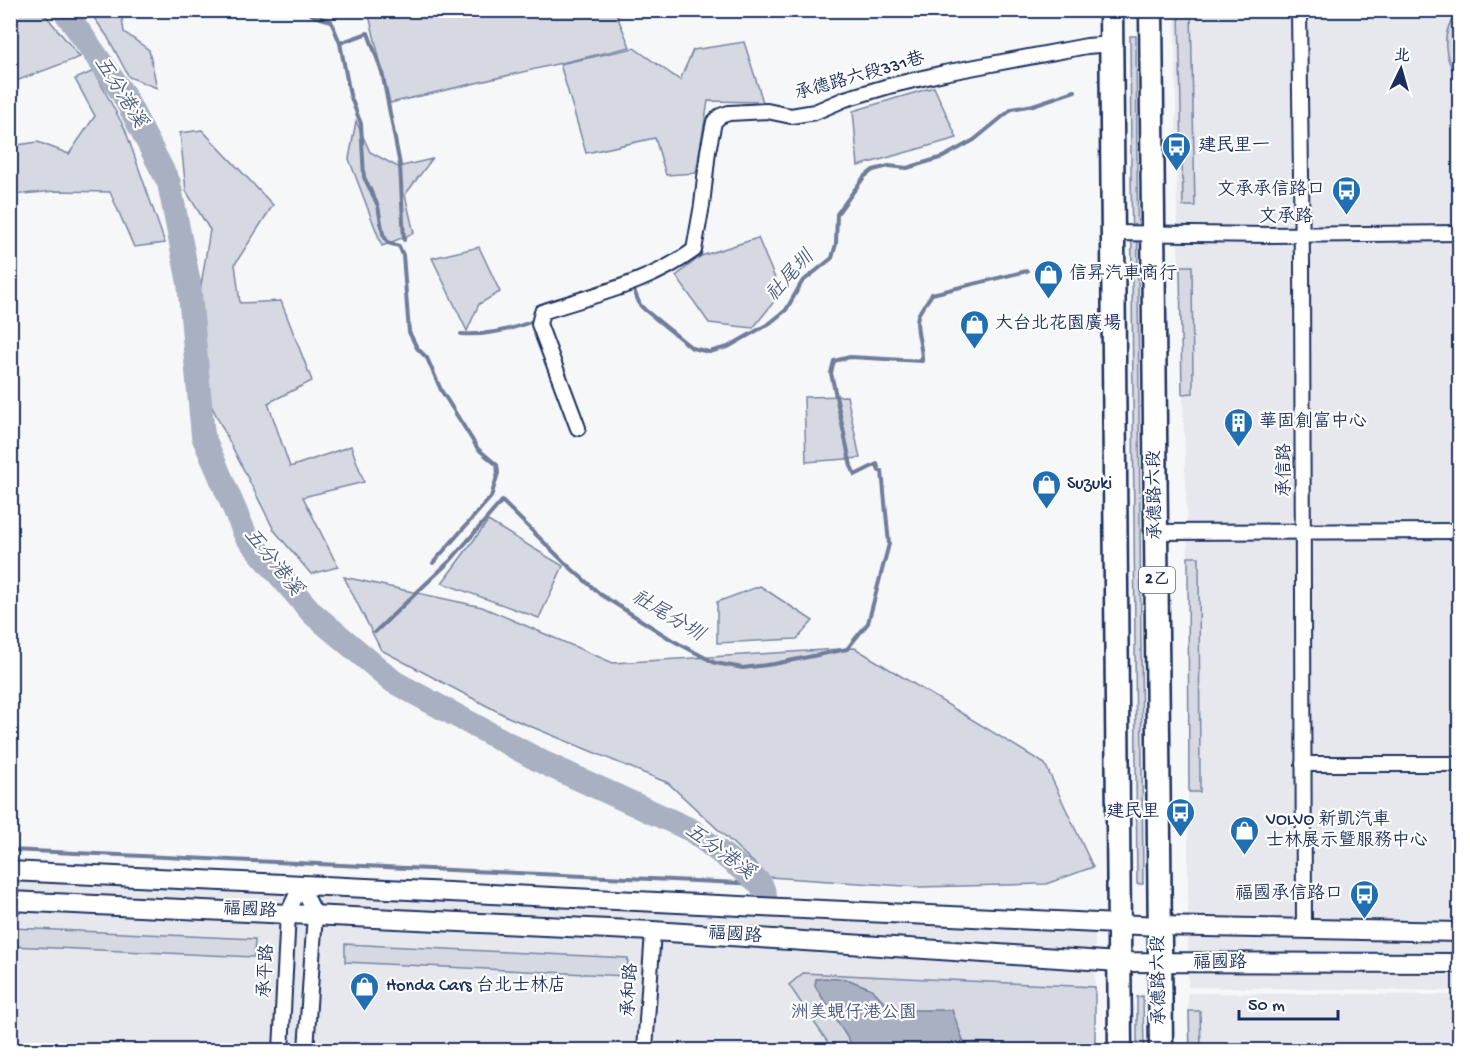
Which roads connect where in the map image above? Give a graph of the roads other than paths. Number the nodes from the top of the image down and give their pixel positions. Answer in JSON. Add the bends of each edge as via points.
{"nodes":[{"id":1,"x":1111,"y":10,"type":"edge"},
{"id":2,"x":1151,"y":10,"type":"edge"},
{"id":3,"x":1299,"y":10,"type":"edge"},
{"id":4,"x":1111,"y":44,"type":"junction"},
{"id":5,"x":1113,"y":233,"type":"junction"},
{"id":6,"x":1460,"y":233,"type":"edge"},
{"id":7,"x":1153,"y":234,"type":"junction"},
{"id":8,"x":1302,"y":234,"type":"junction"},
{"id":9,"x":578,"y":428,"type":"dead end"},
{"id":10,"x":1302,"y":531,"type":"junction"},
{"id":11,"x":1460,"y":531,"type":"edge"},
{"id":12,"x":1156,"y":532,"type":"junction"},
{"id":13,"x":1303,"y":764,"type":"junction"},
{"id":14,"x":1460,"y":764,"type":"edge"},
{"id":15,"x":10,"y":871,"type":"edge"},
{"id":16,"x":302,"y":885,"type":"junction"},
{"id":17,"x":10,"y":901,"type":"edge"},
{"id":18,"x":288,"y":913,"type":"junction"},
{"id":19,"x":315,"y":914,"type":"junction"},
{"id":20,"x":1120,"y":924,"type":"junction"},
{"id":21,"x":1160,"y":926,"type":"junction"},
{"id":22,"x":1304,"y":930,"type":"junction"},
{"id":23,"x":652,"y":931,"type":"junction"},
{"id":24,"x":1460,"y":932,"type":"edge"},
{"id":25,"x":1119,"y":962,"type":"junction"},
{"id":26,"x":1161,"y":963,"type":"junction"},
{"id":27,"x":1460,"y":963,"type":"edge"},
{"id":28,"x":281,"y":1050,"type":"edge"},
{"id":29,"x":306,"y":1050,"type":"edge"},
{"id":30,"x":645,"y":1050,"type":"edge"},
{"id":31,"x":1120,"y":1050,"type":"edge"},
{"id":32,"x":1161,"y":1050,"type":"edge"}],
"edges":[{"from":1,"to":4,"type":"main road","number":"2乙"},
{"from":2,"to":7,"type":"main road","name":"承德路六段","number":"2乙"},
{"from":3,"to":8,"type":"street","name":"承信路"},
{"from":4,"to":5,"type":"main road","number":"2乙"},
{"from":4,"to":9,"type":"street","name":"承德路六段331巷","via":[[944,73],[856,96],[815,112],[791,116],[767,111],[720,116],[714,122],[708,151],[694,250],[673,266],[542,312],[539,324]]},
{"from":5,"to":7,"type":"street","name":"文承路"},
{"from":5,"to":20,"type":"main road","number":"2乙"},
{"from":6,"to":8,"type":"street","name":"文承路"},
{"from":7,"to":8,"type":"street","name":"文承路"},
{"from":7,"to":12,"type":"main road","name":"承德路六段","number":"2乙"},
{"from":8,"to":10,"type":"street","name":"承信路"},
{"from":10,"to":11,"type":"street"},
{"from":10,"to":12,"type":"street"},
{"from":10,"to":13,"type":"street","name":"承信路"},
{"from":12,"to":21,"type":"main road","name":"承德路六段","number":"2乙"},
{"from":13,"to":14,"type":"street"},
{"from":13,"to":22,"type":"street","name":"承信路"},
{"from":15,"to":16,"type":"street","name":"福國路"},
{"from":16,"to":18,"type":"street","name":"承平路"},
{"from":16,"to":19,"type":"street"},
{"from":16,"to":20,"type":"street","name":"福國路"},
{"from":17,"to":18,"type":"street","name":"福國路"},
{"from":18,"to":19,"type":"street","name":"福國路"},
{"from":18,"to":28,"type":"street","name":"承平路"},
{"from":19,"to":23,"type":"street","name":"福國路"},
{"from":19,"to":29,"type":"street"},
{"from":20,"to":21,"type":"street","name":"福國路"},
{"from":20,"to":25,"type":"main road","number":"2乙"},
{"from":21,"to":22,"type":"street","name":"福國路"},
{"from":21,"to":26,"type":"main road","name":"承德路六段","number":"2乙"},
{"from":22,"to":24,"type":"street","name":"福國路"},
{"from":23,"to":25,"type":"street","name":"福國路"},
{"from":23,"to":30,"type":"street","name":"承和路"},
{"from":25,"to":26,"type":"street","name":"福國路"},
{"from":25,"to":31,"type":"main road","number":"2乙"},
{"from":26,"to":27,"type":"street","name":"福國路"},
{"from":26,"to":32,"type":"main road","name":"承德路六段","number":"2乙"}]}
